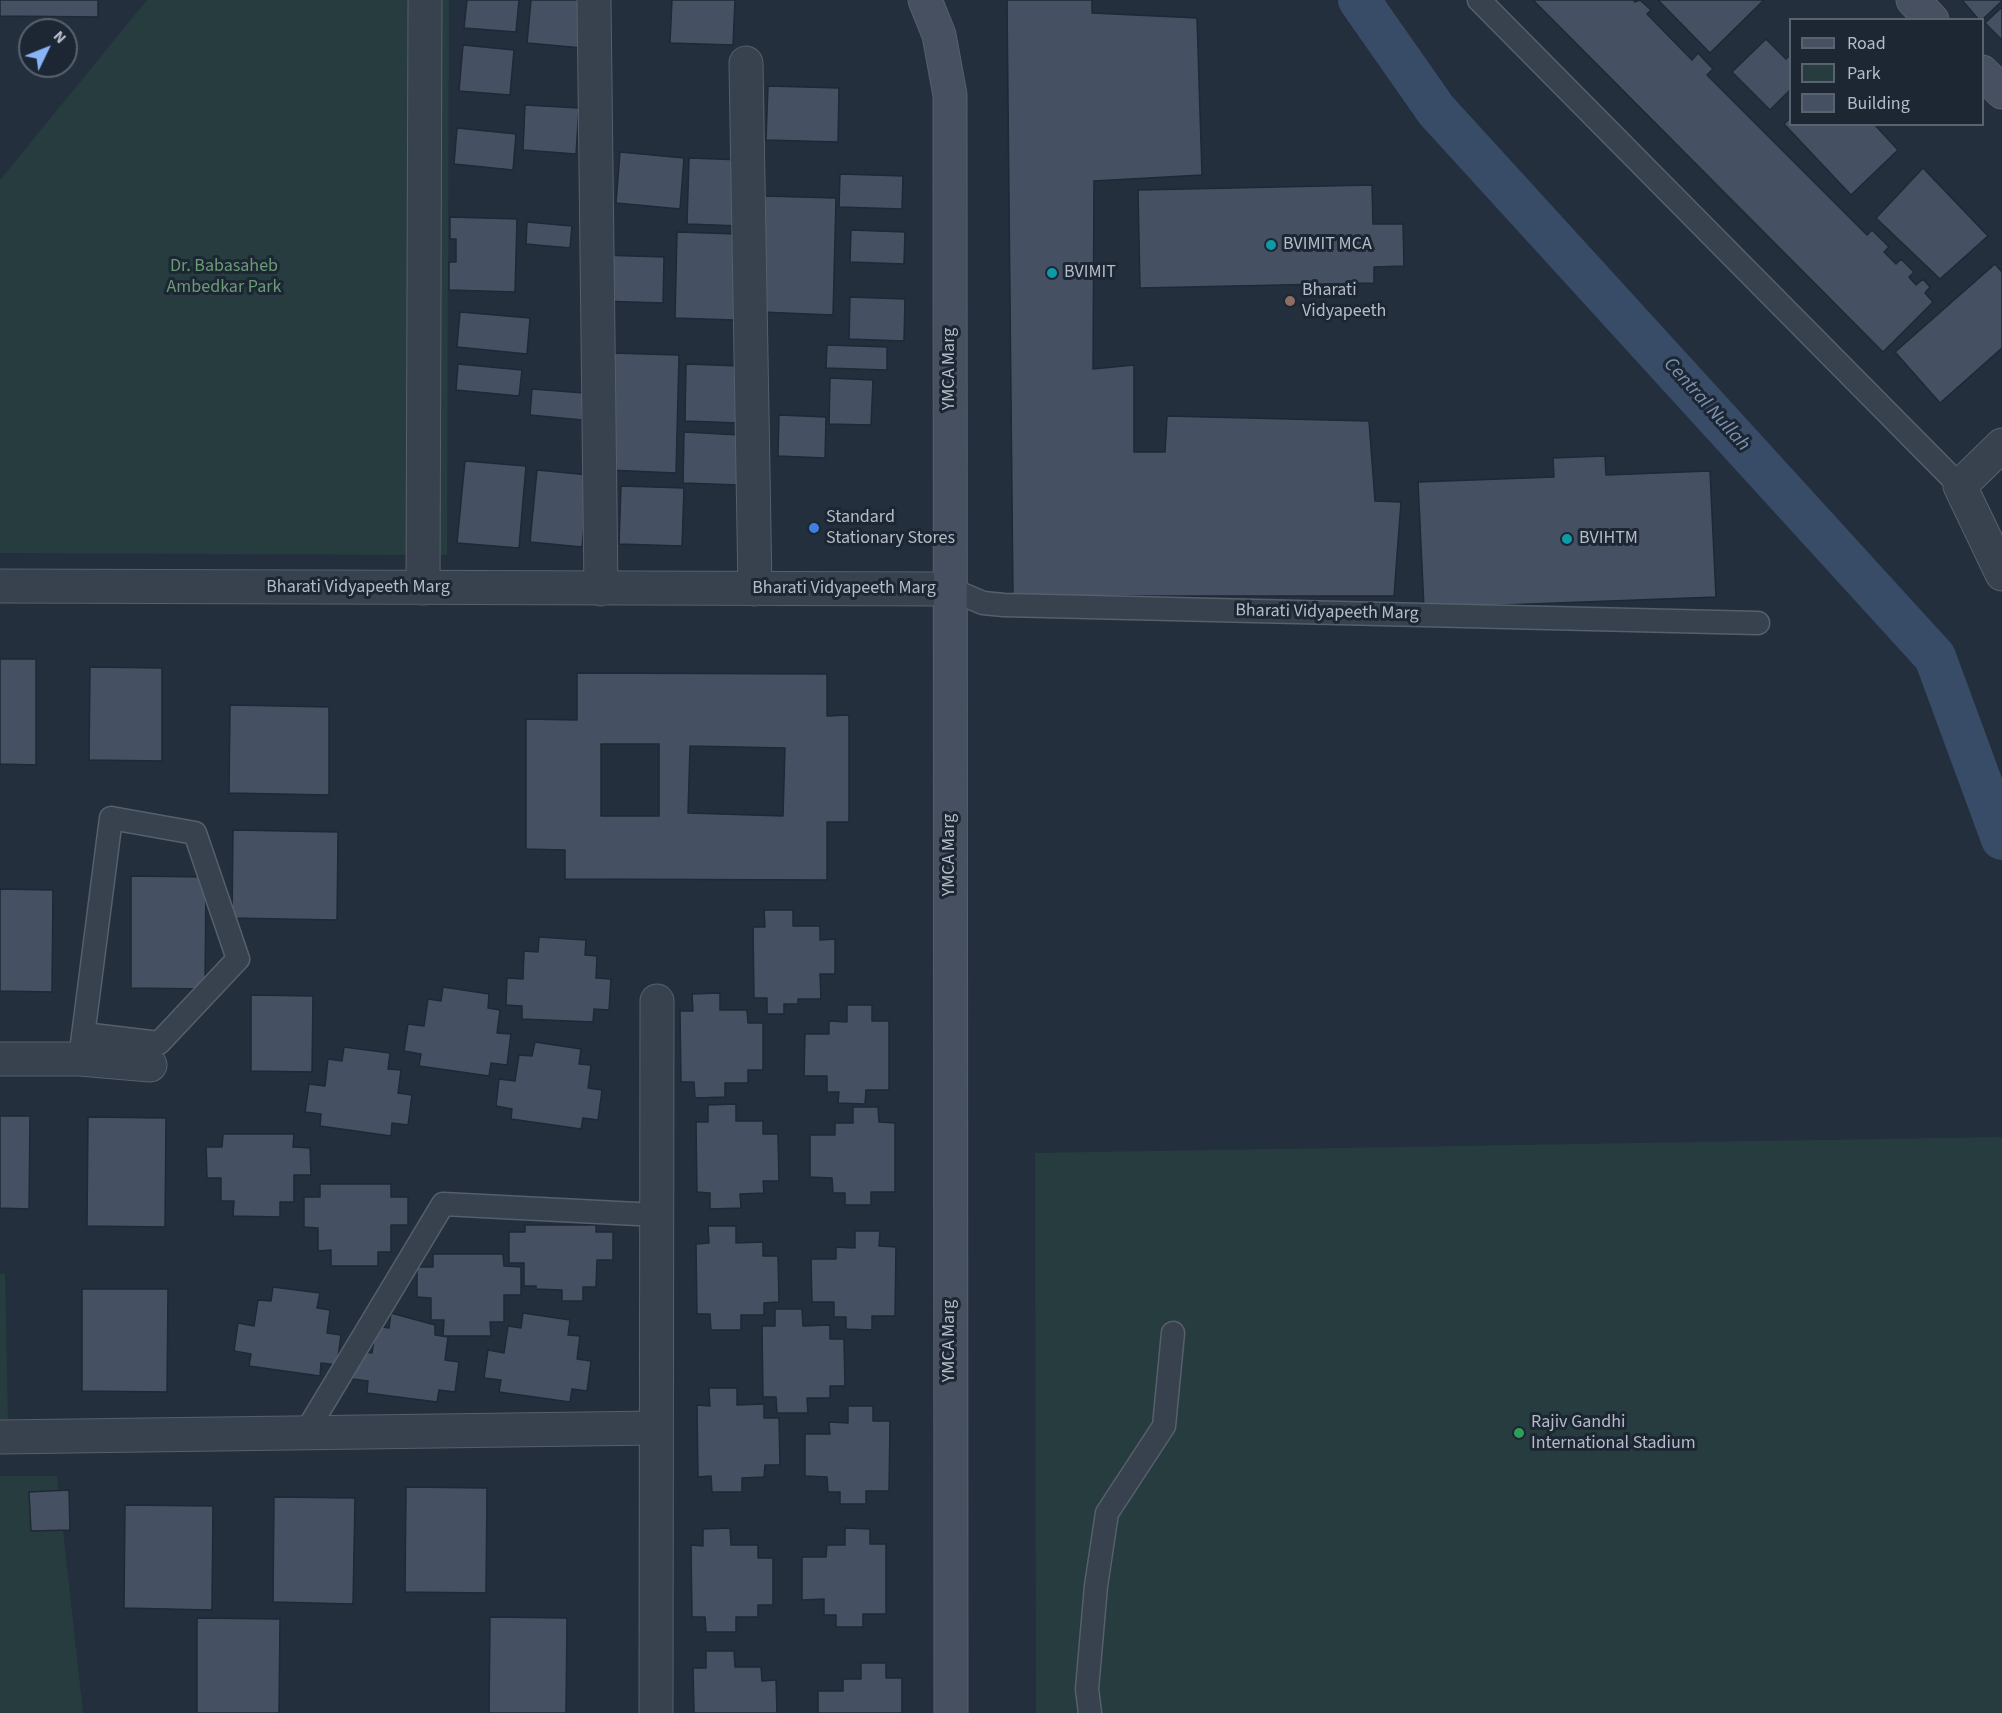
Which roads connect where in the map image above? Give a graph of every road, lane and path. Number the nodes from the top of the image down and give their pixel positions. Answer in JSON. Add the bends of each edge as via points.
{"nodes":[{"id":1,"x":425,"y":0,"type":"edge"},
{"id":2,"x":594,"y":0,"type":"edge"},
{"id":3,"x":926,"y":0,"type":"edge"},
{"id":4,"x":1479,"y":0,"type":"edge"},
{"id":5,"x":1913,"y":0,"type":"edge"},
{"id":6,"x":1930,"y":18,"type":"edge"},
{"id":7,"x":746,"y":63,"type":"dead end"},
{"id":8,"x":1984,"y":73,"type":"edge"},
{"id":9,"x":2002,"y":92,"type":"edge"},
{"id":10,"x":2002,"y":445,"type":"edge"},
{"id":11,"x":1960,"y":486,"type":"junction"},
{"id":12,"x":2002,"y":574,"type":"edge"},
{"id":13,"x":0,"y":586,"type":"edge"},
{"id":14,"x":423,"y":588,"type":"junction"},
{"id":15,"x":601,"y":589,"type":"junction"},
{"id":16,"x":755,"y":589,"type":"junction"},
{"id":17,"x":950,"y":589,"type":"junction"},
{"id":18,"x":1758,"y":623,"type":"dead end"},
{"id":19,"x":657,"y":1001,"type":"dead end"},
{"id":20,"x":82,"y":1046,"type":"junction"},
{"id":21,"x":0,"y":1059,"type":"edge"},
{"id":22,"x":150,"y":1065,"type":"dead end"},
{"id":23,"x":657,"y":1215,"type":"junction"},
{"id":24,"x":1173,"y":1332,"type":"dead end"},
{"id":25,"x":656,"y":1428,"type":"junction"},
{"id":26,"x":306,"y":1432,"type":"junction"},
{"id":27,"x":0,"y":1437,"type":"edge"},
{"id":28,"x":656,"y":1713,"type":"edge"},
{"id":29,"x":951,"y":1713,"type":"edge"},
{"id":30,"x":1090,"y":1713,"type":"edge"}],
"edges":[{"from":1,"to":14,"type":"street"},
{"from":2,"to":15,"type":"street"},
{"from":3,"to":17,"type":"main road","name":"YMCA Marg","via":[[939,35],[950,95]]},
{"from":4,"to":11,"type":"lane"},
{"from":5,"to":6,"type":"main road"},
{"from":7,"to":16,"type":"street"},
{"from":8,"to":9,"type":"main road"},
{"from":10,"to":11,"type":"street"},
{"from":11,"to":12,"type":"street"},
{"from":13,"to":14,"type":"street","name":"Bharati Vidyapeeth Marg"},
{"from":14,"to":15,"type":"street","name":"Bharati Vidyapeeth Marg"},
{"from":15,"to":16,"type":"street","name":"Bharati Vidyapeeth Marg"},
{"from":16,"to":17,"type":"street","name":"Bharati Vidyapeeth Marg"},
{"from":17,"to":18,"type":"lane","name":"Bharati Vidyapeeth Marg","via":[[983,603],[1004,605]]},
{"from":17,"to":29,"type":"main road","name":"YMCA Marg"},
{"from":19,"to":23,"type":"street"},
{"from":20,"to":20,"type":"lane","via":[[111,818],[195,833],[238,959],[159,1042]]},
{"from":20,"to":21,"type":"street"},
{"from":20,"to":22,"type":"street"},
{"from":23,"to":25,"type":"street"},
{"from":23,"to":26,"type":"lane","via":[[442,1204]]},
{"from":24,"to":30,"type":"lane","via":[[1164,1426],[1107,1513],[1087,1689]]},
{"from":25,"to":26,"type":"street"},
{"from":25,"to":28,"type":"street"},
{"from":26,"to":27,"type":"street"}]}
